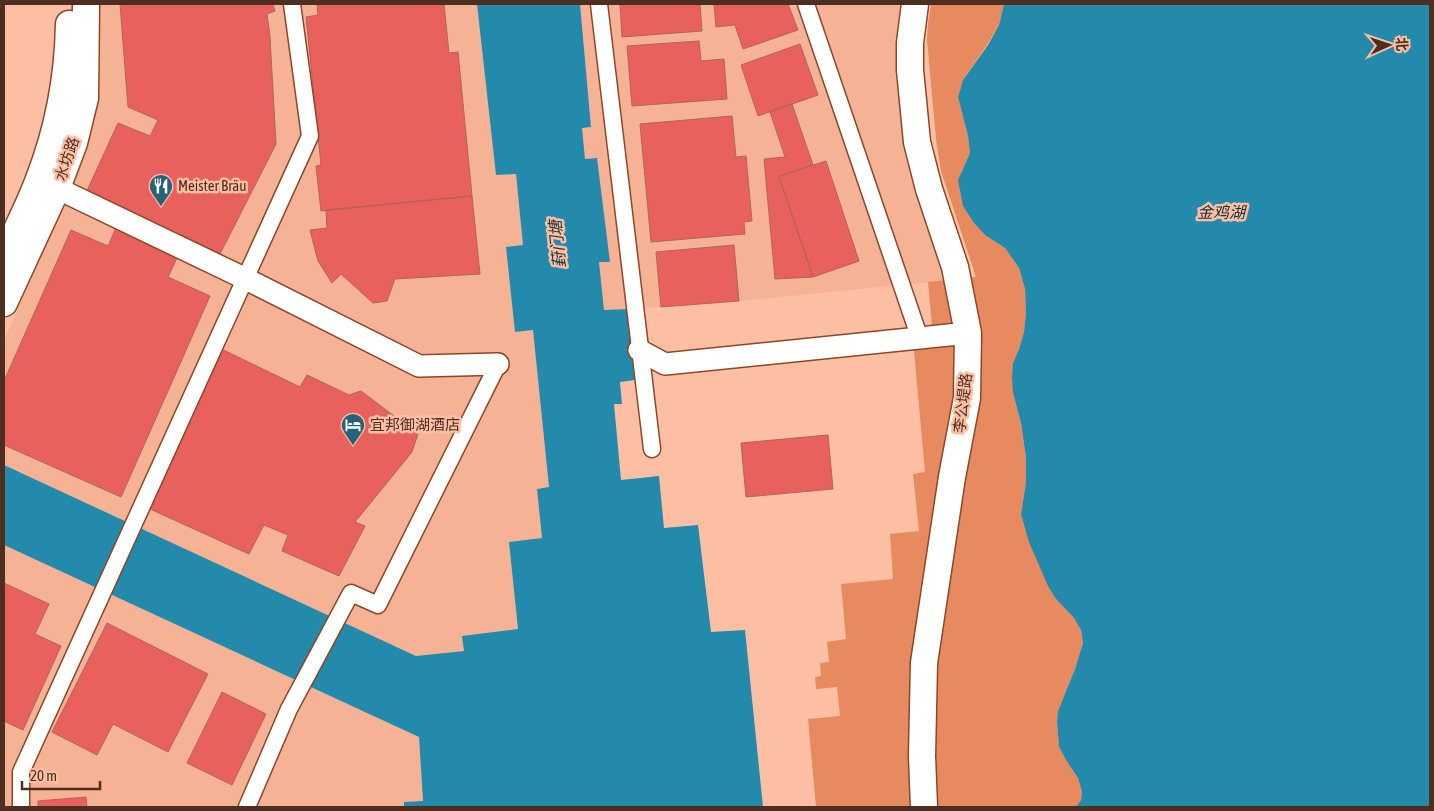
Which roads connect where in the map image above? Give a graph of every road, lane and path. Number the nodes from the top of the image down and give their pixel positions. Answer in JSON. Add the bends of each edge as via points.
{"nodes":[{"id":1,"x":69,"y":4,"type":"edge"},
{"id":2,"x":86,"y":4,"type":"edge"},
{"id":3,"x":292,"y":4,"type":"edge"},
{"id":4,"x":599,"y":4,"type":"edge"},
{"id":5,"x":806,"y":4,"type":"edge"},
{"id":6,"x":915,"y":4,"type":"edge"},
{"id":7,"x":48,"y":184,"type":"junction"},
{"id":8,"x":4,"y":256,"type":"edge"},
{"id":9,"x":246,"y":279,"type":"junction"},
{"id":10,"x":4,"y":303,"type":"edge"},
{"id":11,"x":968,"y":333,"type":"junction"},
{"id":12,"x":920,"y":339,"type":"junction"},
{"id":13,"x":639,"y":350,"type":"junction"},
{"id":14,"x":498,"y":364,"type":"joint"},
{"id":15,"x":652,"y":449,"type":"dead end"},
{"id":16,"x":21,"y":807,"type":"edge"},
{"id":17,"x":247,"y":807,"type":"edge"},
{"id":18,"x":924,"y":807,"type":"edge"}],
"edges":[{"from":1,"to":7,"type":"street","name":"水坊路","via":[[69,53]]},
{"from":2,"to":7,"type":"street","name":"水坊路","via":[[85,98],[74,143]]},
{"from":3,"to":9,"type":"street","via":[[310,136]]},
{"from":4,"to":13,"type":"street"},
{"from":5,"to":12,"type":"street"},
{"from":6,"to":11,"type":"street","name":"李公堤路","via":[[910,70],[918,142],[954,267]]},
{"from":7,"to":8,"type":"street","name":"水坊路"},
{"from":7,"to":9,"type":"street"},
{"from":7,"to":10,"type":"street","name":"水坊路"},
{"from":9,"to":14,"type":"street","via":[[419,366]]},
{"from":9,"to":16,"type":"street","via":[[21,772]]},
{"from":11,"to":12,"type":"street"},
{"from":11,"to":18,"type":"street","name":"李公堤路","via":[[967,398],[924,664]]},
{"from":12,"to":13,"type":"street","via":[[665,364]]},
{"from":13,"to":15,"type":"street"},
{"from":14,"to":17,"type":"street","via":[[378,605],[351,593],[289,709]]}]}
